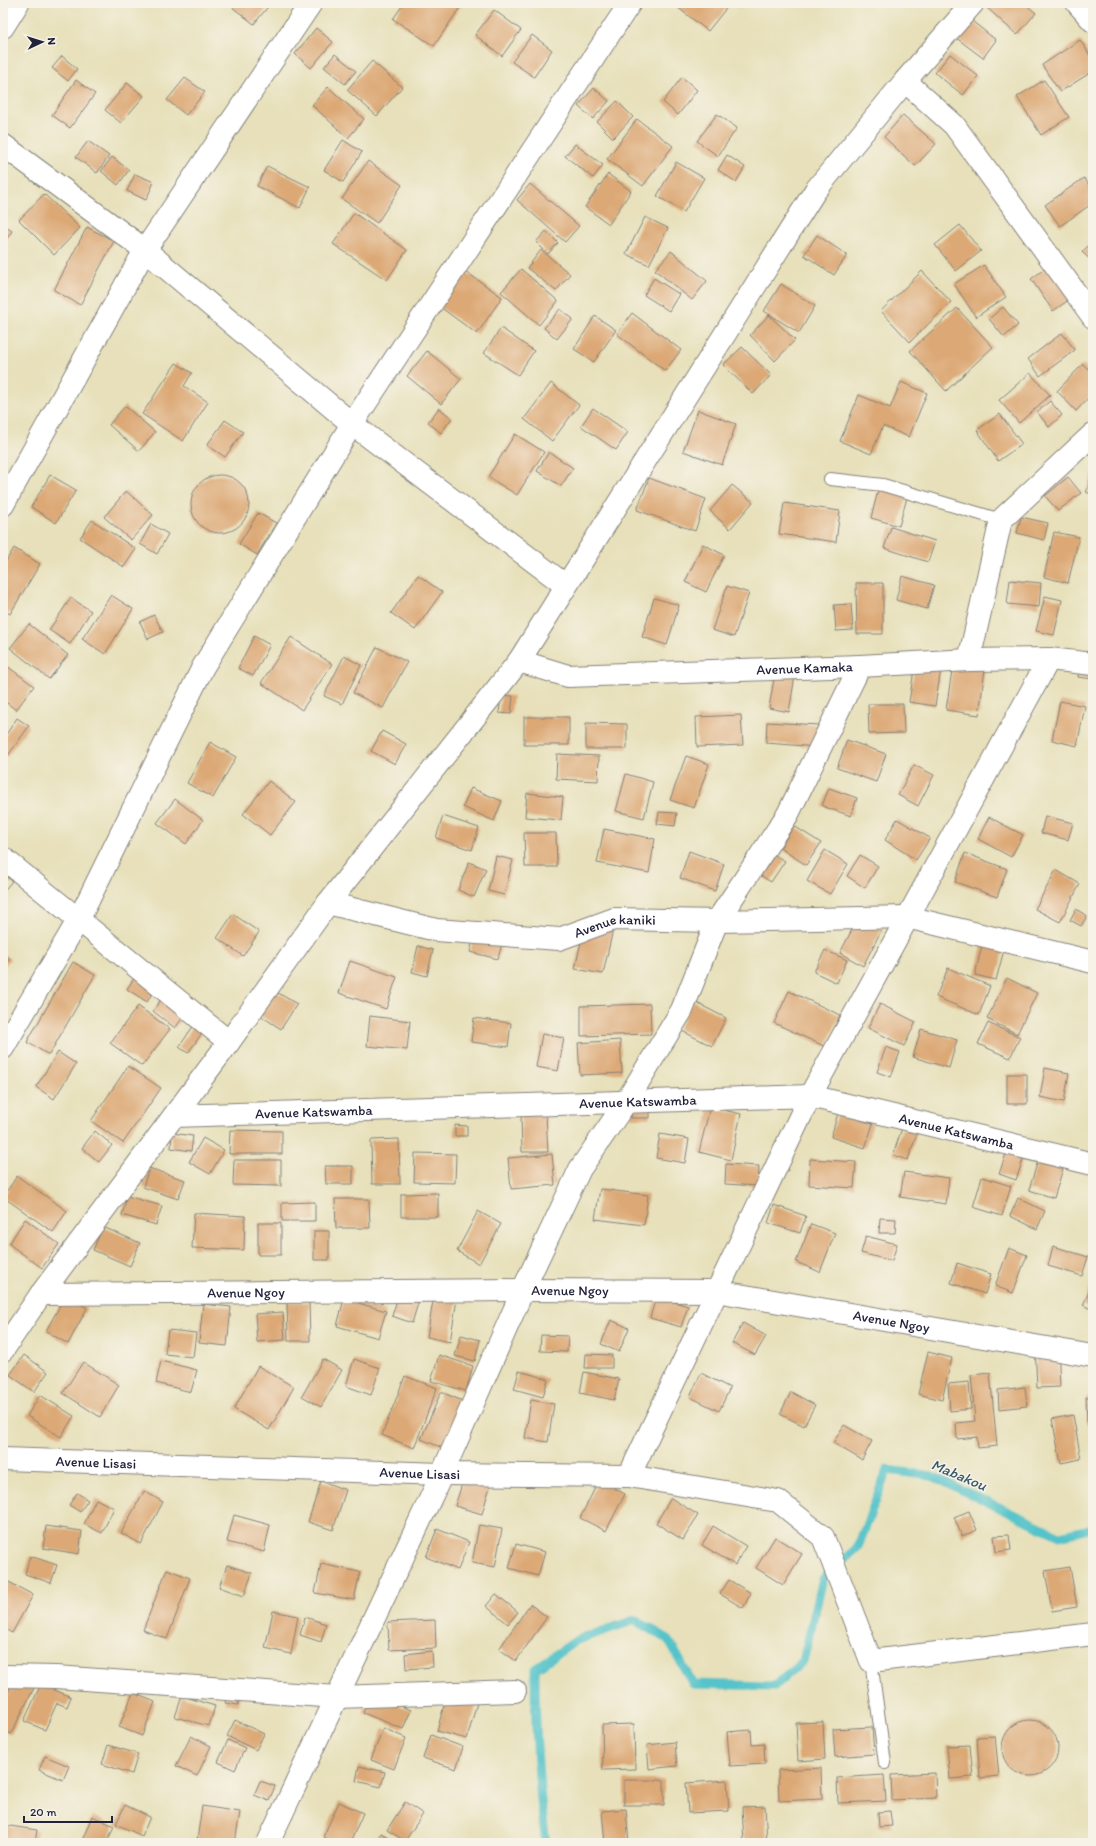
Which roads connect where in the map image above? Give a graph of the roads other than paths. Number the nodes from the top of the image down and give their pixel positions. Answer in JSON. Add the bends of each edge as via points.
{"nodes":[{"id":1,"x":18,"y":3,"type":"edge"},
{"id":2,"x":311,"y":3,"type":"edge"},
{"id":3,"x":630,"y":3,"type":"edge"},
{"id":4,"x":973,"y":3,"type":"edge"},
{"id":5,"x":1077,"y":3,"type":"edge"},
{"id":6,"x":1093,"y":21,"type":"edge"},
{"id":7,"x":3,"y":27,"type":"edge"},
{"id":8,"x":905,"y":82,"type":"junction"},
{"id":9,"x":3,"y":145,"type":"edge"},
{"id":10,"x":146,"y":250,"type":"junction"},
{"id":11,"x":1093,"y":317,"type":"edge"},
{"id":12,"x":352,"y":424,"type":"junction"},
{"id":13,"x":1092,"y":437,"type":"edge"},
{"id":14,"x":830,"y":479,"type":"dead end"},
{"id":15,"x":3,"y":505,"type":"edge"},
{"id":16,"x":1001,"y":520,"type":"junction"},
{"id":17,"x":565,"y":585,"type":"junction"},
{"id":18,"x":1048,"y":659,"type":"junction"},
{"id":19,"x":969,"y":660,"type":"junction"},
{"id":20,"x":519,"y":661,"type":"junction"},
{"id":21,"x":1093,"y":664,"type":"edge"},
{"id":22,"x":860,"y":666,"type":"junction"},
{"id":23,"x":3,"y":858,"type":"edge"},
{"id":24,"x":328,"y":903,"type":"junction"},
{"id":25,"x":907,"y":917,"type":"junction"},
{"id":26,"x":80,"y":919,"type":"junction"},
{"id":27,"x":717,"y":921,"type":"junction"},
{"id":28,"x":1093,"y":962,"type":"edge"},
{"id":29,"x":229,"y":1042,"type":"junction"},
{"id":30,"x":3,"y":1048,"type":"edge"},
{"id":31,"x":810,"y":1096,"type":"junction"},
{"id":32,"x":626,"y":1102,"type":"junction"},
{"id":33,"x":174,"y":1116,"type":"junction"},
{"id":34,"x":1093,"y":1164,"type":"edge"},
{"id":35,"x":523,"y":1290,"type":"junction"},
{"id":36,"x":716,"y":1291,"type":"junction"},
{"id":37,"x":41,"y":1294,"type":"junction"},
{"id":38,"x":3,"y":1350,"type":"edge"},
{"id":39,"x":1093,"y":1356,"type":"edge"},
{"id":40,"x":3,"y":1459,"type":"edge"},
{"id":41,"x":442,"y":1474,"type":"junction"},
{"id":42,"x":629,"y":1476,"type":"junction"},
{"id":43,"x":1093,"y":1634,"type":"edge"},
{"id":44,"x":871,"y":1661,"type":"junction"},
{"id":45,"x":3,"y":1676,"type":"edge"},
{"id":46,"x":515,"y":1691,"type":"dead end"},
{"id":47,"x":337,"y":1697,"type":"junction"},
{"id":48,"x":885,"y":1763,"type":"dead end"},
{"id":49,"x":268,"y":1843,"type":"edge"}],
"edges":[{"from":1,"to":7,"type":"street"},
{"from":2,"to":10,"type":"street"},
{"from":3,"to":12,"type":"street"},
{"from":4,"to":8,"type":"street"},
{"from":5,"to":6,"type":"street"},
{"from":8,"to":11,"type":"street","via":[[954,125]]},
{"from":8,"to":17,"type":"street","via":[[815,191]]},
{"from":9,"to":10,"type":"street"},
{"from":10,"to":12,"type":"street"},
{"from":10,"to":15,"type":"street"},
{"from":12,"to":17,"type":"street"},
{"from":12,"to":26,"type":"street","via":[[203,667]]},
{"from":13,"to":16,"type":"street"},
{"from":14,"to":16,"type":"lane","via":[[883,485]]},
{"from":16,"to":19,"type":"street"},
{"from":17,"to":20,"type":"street"},
{"from":18,"to":19,"type":"street","name":"Avenue Kamaka"},
{"from":18,"to":21,"type":"street","name":"Avenue Kamaka"},
{"from":18,"to":25,"type":"street"},
{"from":19,"to":22,"type":"street","name":"Avenue Kamaka"},
{"from":20,"to":22,"type":"street","name":"Avenue Kamaka","via":[[568,676]]},
{"from":20,"to":24,"type":"street"},
{"from":22,"to":27,"type":"street","via":[[788,814]]},
{"from":23,"to":26,"type":"street"},
{"from":24,"to":27,"type":"street","name":"Avenue kaniki","via":[[436,930],[558,939],[614,920]]},
{"from":24,"to":29,"type":"street"},
{"from":25,"to":27,"type":"street","name":"Avenue kaniki"},
{"from":25,"to":28,"type":"street","name":"Avenue kaniki"},
{"from":25,"to":31,"type":"street"},
{"from":26,"to":29,"type":"street"},
{"from":26,"to":30,"type":"street"},
{"from":27,"to":32,"type":"street","via":[[682,1010]]},
{"from":29,"to":33,"type":"street"},
{"from":31,"to":32,"type":"street","name":"Avenue Katswamba"},
{"from":31,"to":34,"type":"street","name":"Avenue Katswamba"},
{"from":31,"to":36,"type":"street"},
{"from":32,"to":33,"type":"street","name":"Avenue Katswamba"},
{"from":32,"to":35,"type":"street","via":[[580,1169]]},
{"from":33,"to":37,"type":"street"},
{"from":35,"to":36,"type":"street","name":"Avenue Ngoy"},
{"from":35,"to":37,"type":"street","name":"Avenue Ngoy"},
{"from":35,"to":41,"type":"street"},
{"from":36,"to":39,"type":"street","name":"Avenue Ngoy"},
{"from":36,"to":42,"type":"street"},
{"from":37,"to":38,"type":"street"},
{"from":40,"to":41,"type":"street","name":"Avenue Lisasi"},
{"from":41,"to":42,"type":"street","name":"Avenue Lisasi"},
{"from":41,"to":47,"type":"street"},
{"from":42,"to":44,"type":"street","name":"Avenue Lisasi","via":[[778,1501],[823,1537]]},
{"from":43,"to":44,"type":"street"},
{"from":44,"to":48,"type":"lane"},
{"from":45,"to":47,"type":"street","via":[[56,1677]]},
{"from":46,"to":47,"type":"street"},
{"from":47,"to":49,"type":"street"}]}
